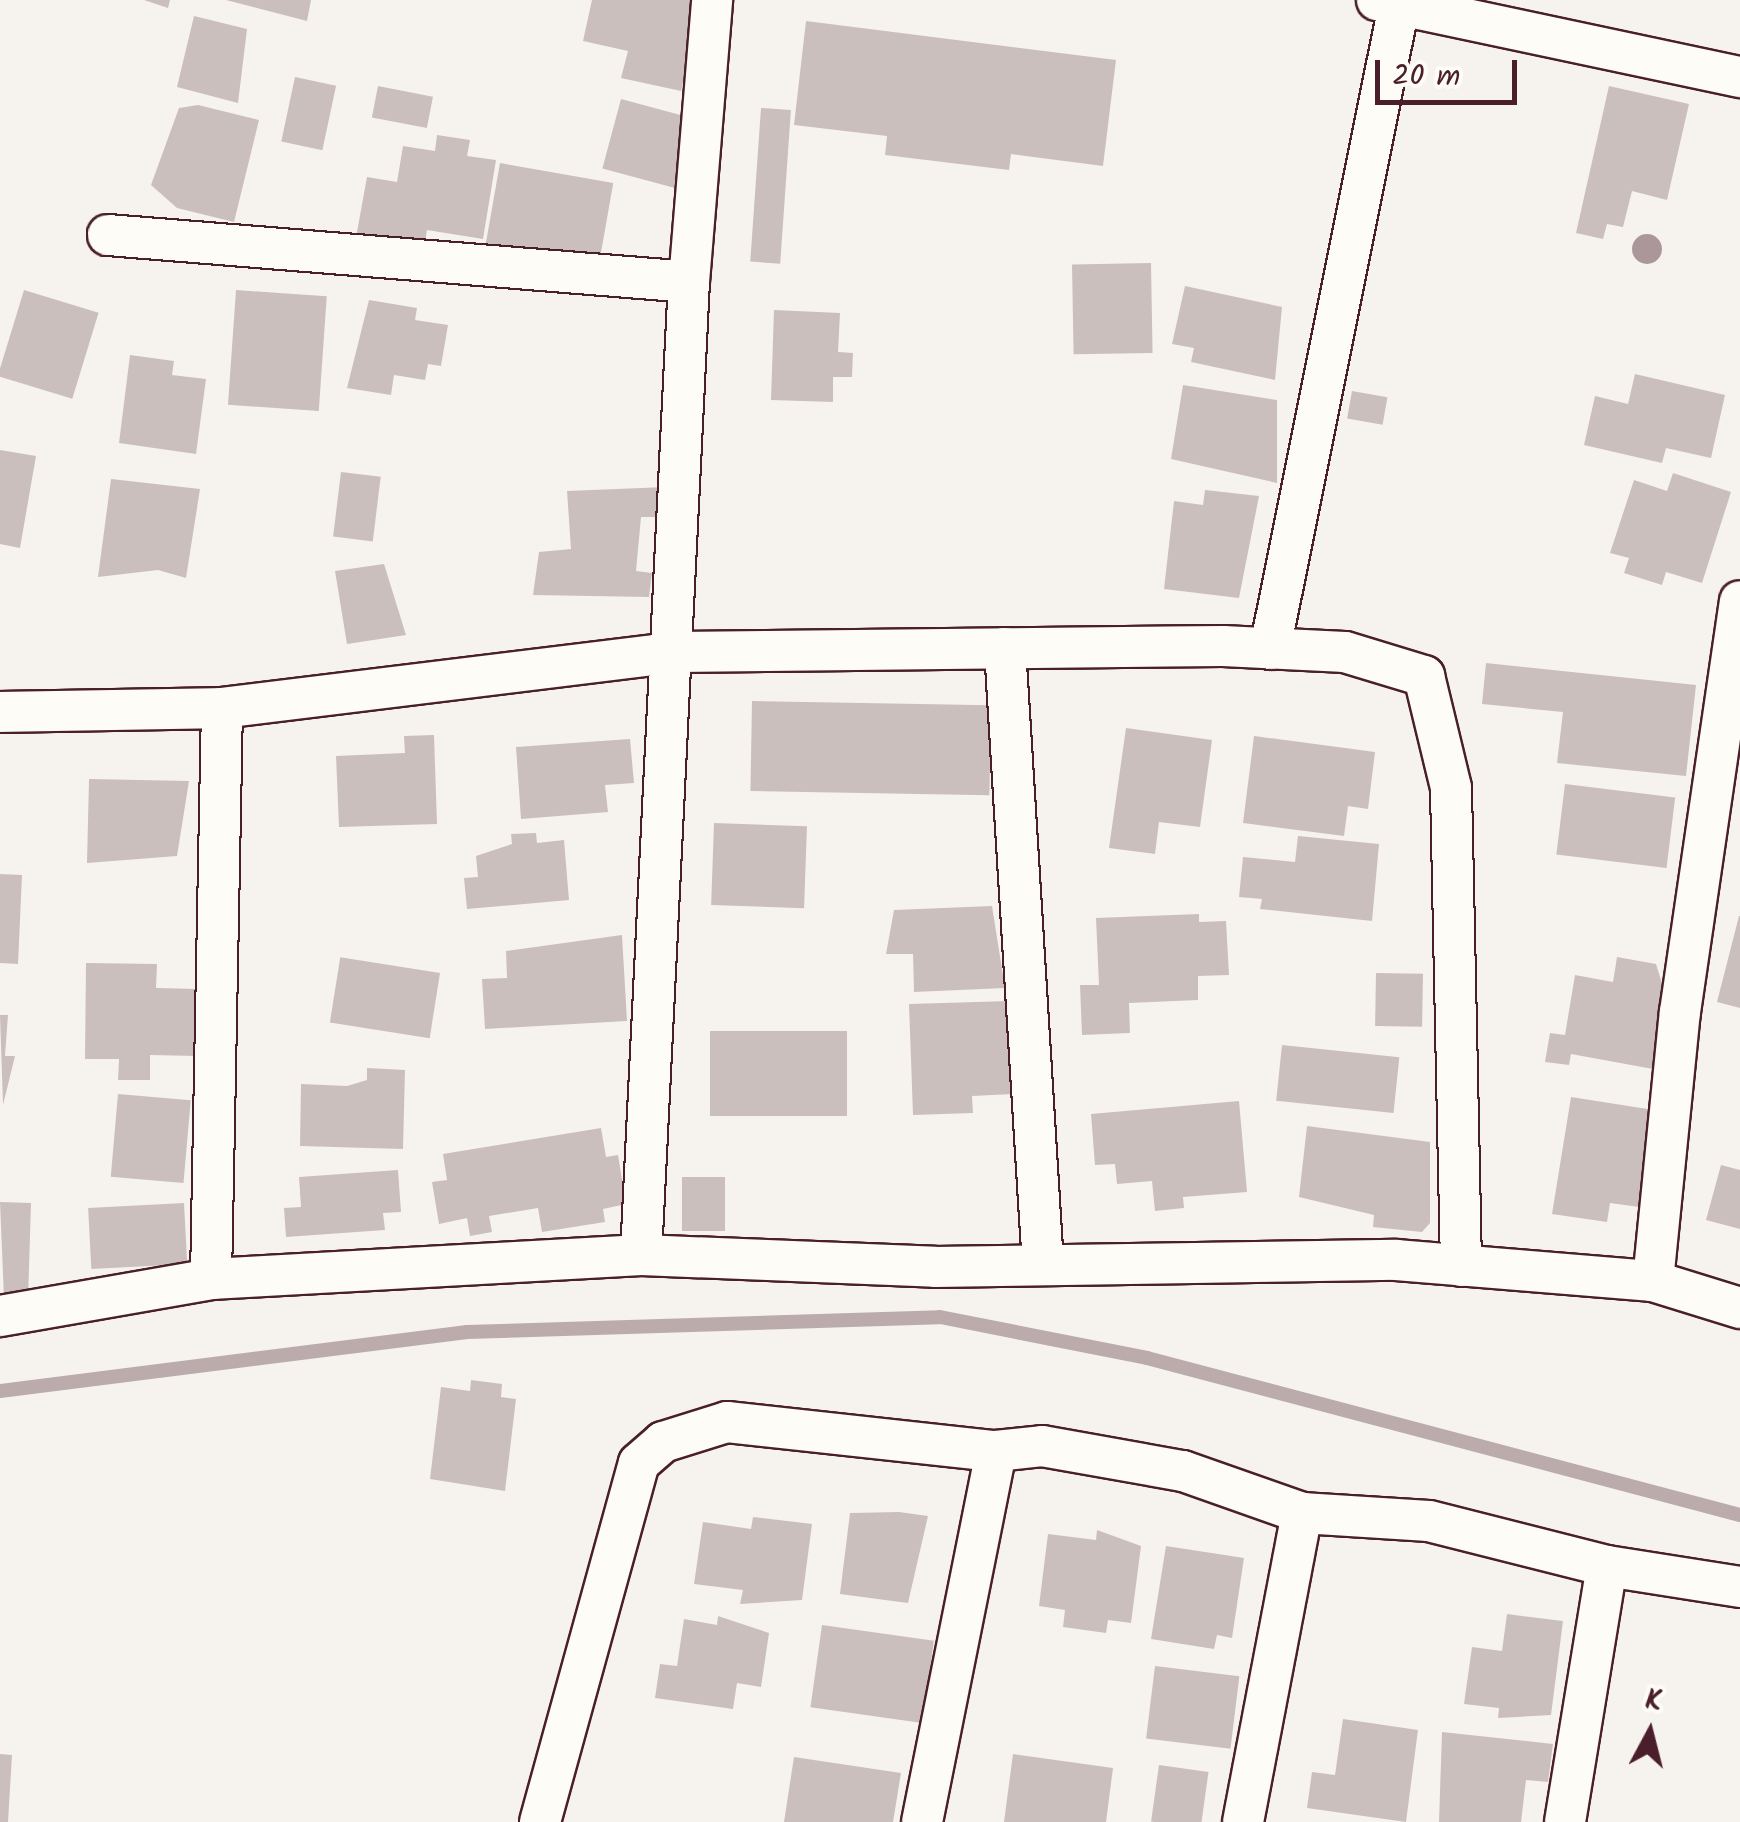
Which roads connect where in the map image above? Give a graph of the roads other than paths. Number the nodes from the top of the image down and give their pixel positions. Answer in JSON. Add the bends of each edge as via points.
{"nodes":[{"id":1,"x":712,"y":0,"type":"edge"},
{"id":2,"x":1388,"y":2,"type":"edge"},
{"id":3,"x":1740,"y":77,"type":"edge"},
{"id":4,"x":108,"y":235,"type":"dead end"},
{"id":5,"x":689,"y":282,"type":"junction"},
{"id":6,"x":1740,"y":601,"type":"edge"},
{"id":7,"x":1005,"y":648,"type":"junction"},
{"id":8,"x":1270,"y":649,"type":"junction"},
{"id":9,"x":677,"y":652,"type":"junction"},
{"id":10,"x":222,"y":708,"type":"junction"},
{"id":11,"x":0,"y":712,"type":"edge"},
{"id":12,"x":640,"y":1255,"type":"junction"},
{"id":13,"x":1042,"y":1265,"type":"junction"},
{"id":14,"x":1461,"y":1266,"type":"junction"},
{"id":15,"x":211,"y":1280,"type":"junction"},
{"id":16,"x":1653,"y":1281,"type":"junction"},
{"id":17,"x":1740,"y":1308,"type":"edge"},
{"id":18,"x":0,"y":1316,"type":"edge"},
{"id":19,"x":996,"y":1451,"type":"junction"},
{"id":20,"x":1302,"y":1513,"type":"junction"},
{"id":21,"x":1606,"y":1566,"type":"junction"},
{"id":22,"x":1740,"y":1587,"type":"edge"},
{"id":23,"x":540,"y":1822,"type":"edge"},
{"id":24,"x":922,"y":1822,"type":"edge"},
{"id":25,"x":1243,"y":1822,"type":"edge"},
{"id":26,"x":1564,"y":1822,"type":"edge"}],
"edges":[{"from":1,"to":5,"type":"street"},
{"from":2,"to":3,"type":"street"},
{"from":2,"to":8,"type":"street"},
{"from":4,"to":5,"type":"street"},
{"from":5,"to":9,"type":"street"},
{"from":6,"to":16,"type":"street","via":[[1680,1012]]},
{"from":7,"to":8,"type":"street"},
{"from":7,"to":9,"type":"street"},
{"from":7,"to":13,"type":"street"},
{"from":8,"to":14,"type":"street","via":[[1345,652],[1424,676],[1451,788]]},
{"from":9,"to":10,"type":"street"},
{"from":9,"to":12,"type":"street"},
{"from":10,"to":11,"type":"street"},
{"from":10,"to":15,"type":"street"},
{"from":12,"to":13,"type":"street"},
{"from":12,"to":15,"type":"street"},
{"from":13,"to":14,"type":"street"},
{"from":14,"to":16,"type":"street"},
{"from":15,"to":18,"type":"street"},
{"from":16,"to":17,"type":"street"},
{"from":19,"to":20,"type":"street","via":[[1042,1446],[1183,1471]]},
{"from":19,"to":23,"type":"street","via":[[727,1422],[663,1442],[640,1463]]},
{"from":19,"to":24,"type":"street"},
{"from":20,"to":21,"type":"street","via":[[1428,1521]]},
{"from":20,"to":25,"type":"street"},
{"from":21,"to":22,"type":"street"},
{"from":21,"to":26,"type":"street"}]}
